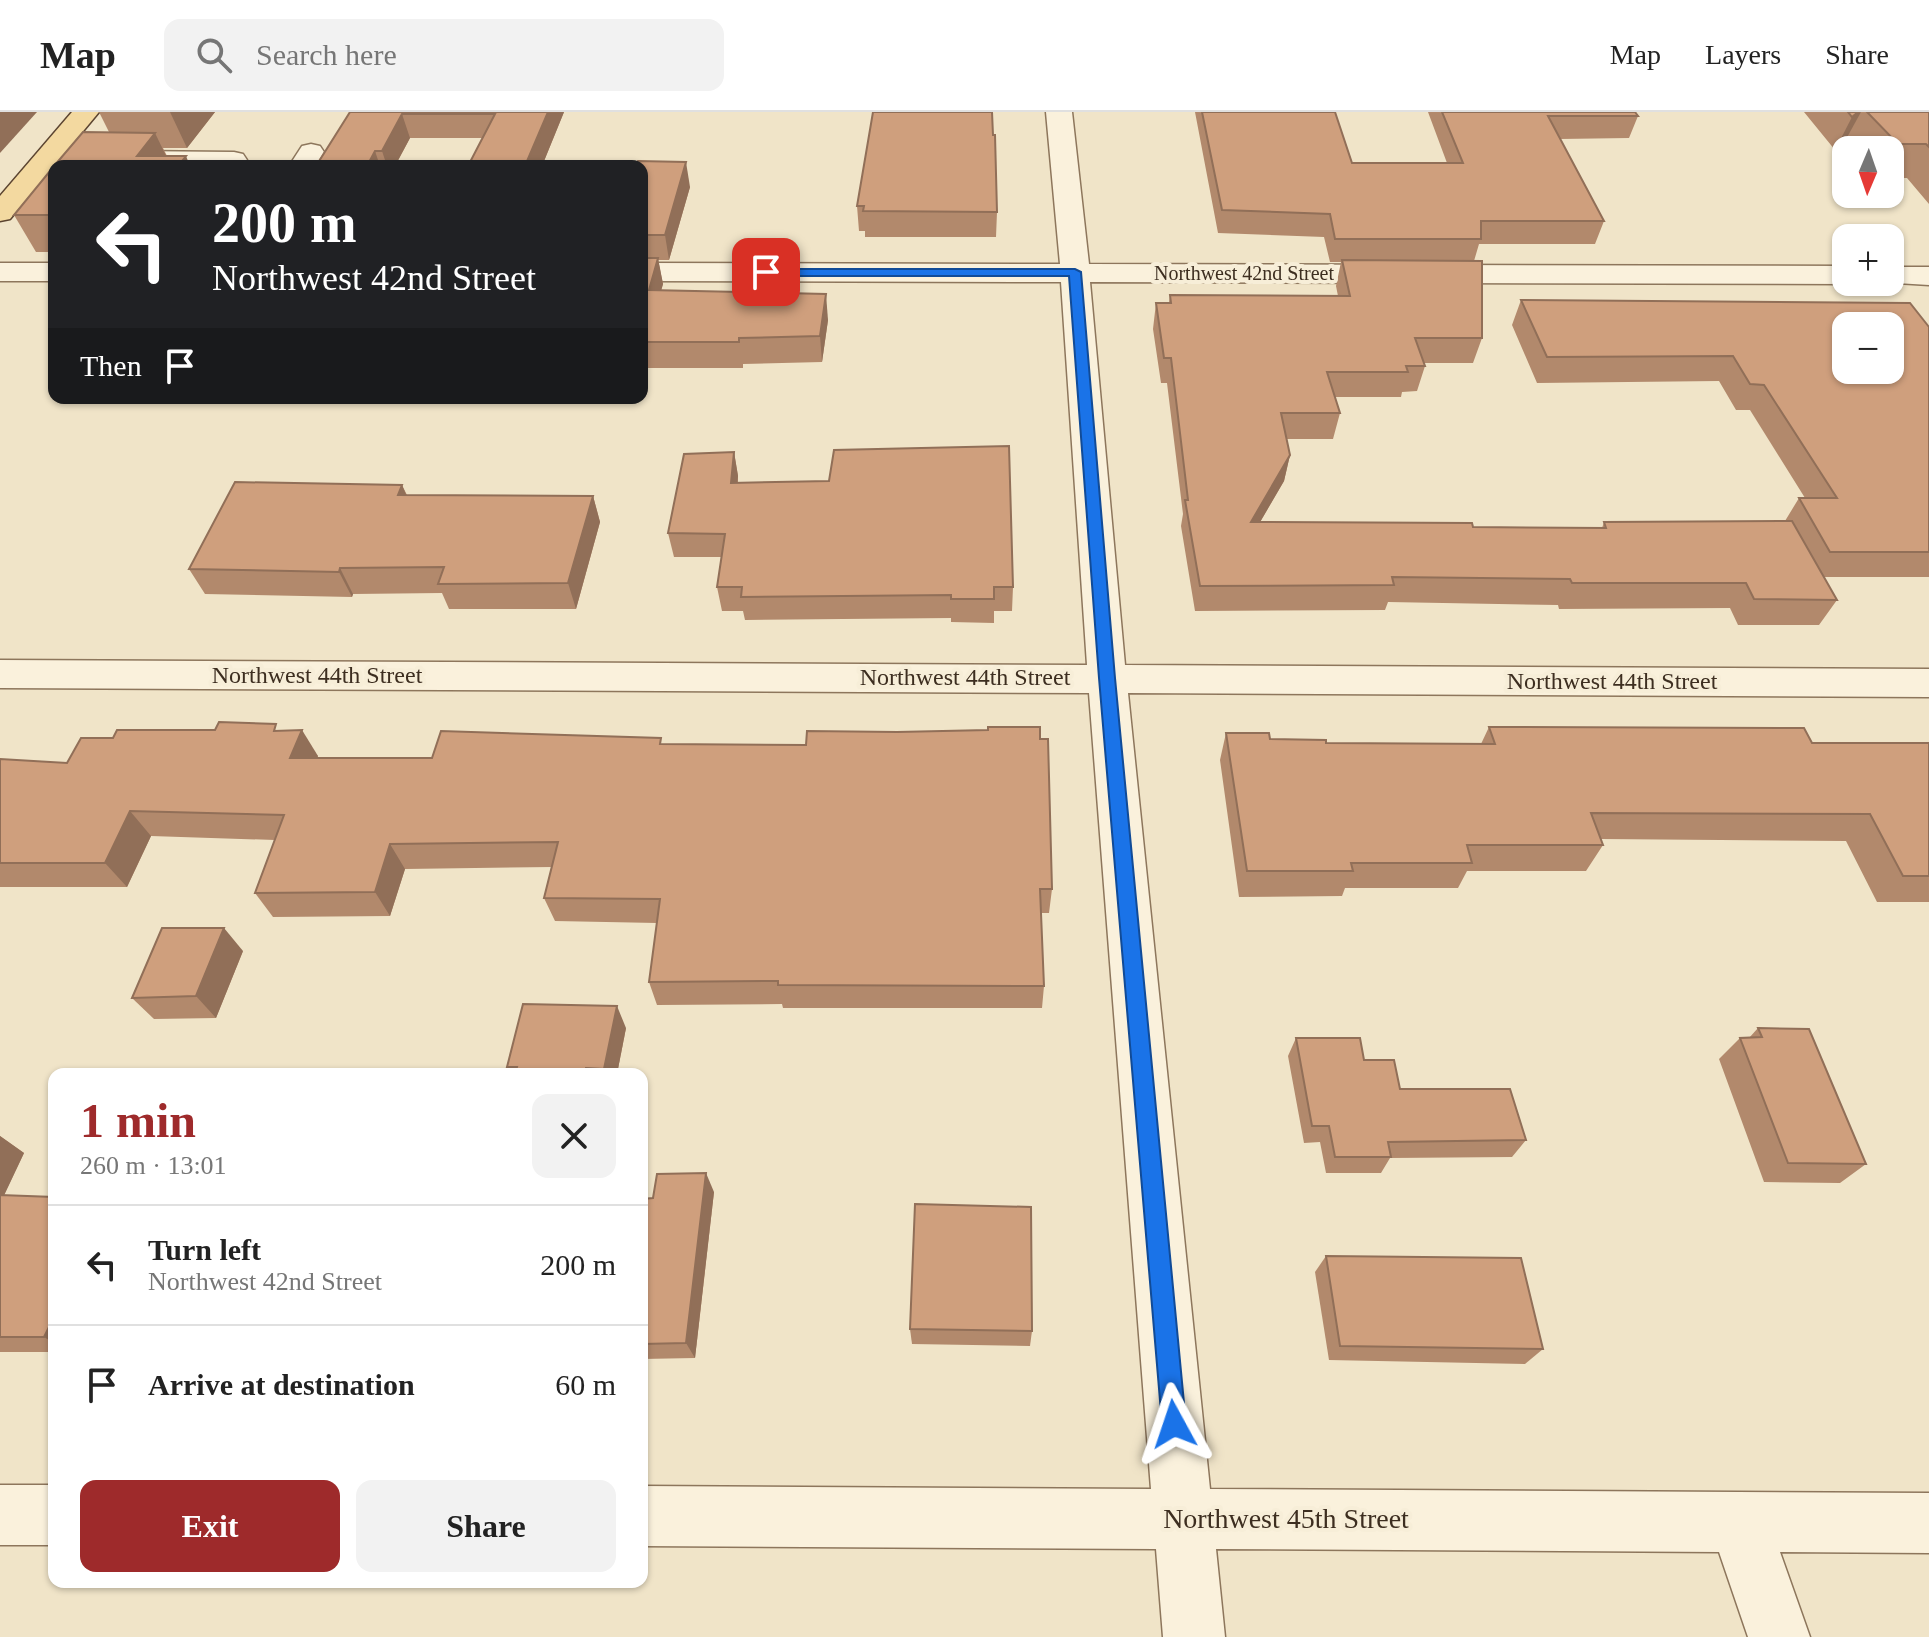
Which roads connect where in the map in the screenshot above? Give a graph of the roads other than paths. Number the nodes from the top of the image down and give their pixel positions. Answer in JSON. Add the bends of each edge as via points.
{"nodes":[{"id":1,"x":86,"y":112,"type":"edge"},
{"id":2,"x":1059,"y":112,"type":"edge"},
{"id":3,"x":46,"y":158,"type":"junction"},
{"id":4,"x":74,"y":159,"type":"edge"},
{"id":5,"x":102,"y":159,"type":"edge"},
{"id":6,"x":234,"y":160,"type":"dead end"},
{"id":7,"x":9,"y":190,"type":"edge"},
{"id":8,"x":0,"y":213,"type":"edge"},
{"id":9,"x":0,"y":272,"type":"edge"},
{"id":10,"x":48,"y":272,"type":"edge"},
{"id":11,"x":648,"y":272,"type":"edge"},
{"id":12,"x":1075,"y":272,"type":"junction"},
{"id":13,"x":1832,"y":275,"type":"edge"},
{"id":14,"x":1904,"y":276,"type":"edge"},
{"id":15,"x":1929,"y":276,"type":"edge"},
{"id":16,"x":0,"y":674,"type":"edge"},
{"id":17,"x":1107,"y":678,"type":"junction"},
{"id":18,"x":1929,"y":683,"type":"edge"},
{"id":19,"x":0,"y":1515,"type":"edge"},
{"id":20,"x":48,"y":1515,"type":"edge"},
{"id":21,"x":648,"y":1516,"type":"edge"},
{"id":22,"x":1182,"y":1518,"type":"junction"},
{"id":23,"x":1739,"y":1521,"type":"junction"},
{"id":24,"x":1929,"y":1523,"type":"edge"},
{"id":25,"x":1194,"y":1637,"type":"edge"},
{"id":26,"x":1779,"y":1637,"type":"edge"}],
"edges":[{"from":1,"to":3,"type":"main road"},
{"from":2,"to":12,"type":"street"},
{"from":3,"to":4,"type":"street"},
{"from":3,"to":7,"type":"main road"},
{"from":5,"to":6,"type":"street"},
{"from":7,"to":8,"type":"main road"},
{"from":9,"to":10,"type":"street"},
{"from":11,"to":12,"type":"street","name":"Northwest 42nd Street"},
{"from":12,"to":13,"type":"street","name":"Northwest 42nd Street"},
{"from":12,"to":17,"type":"street"},
{"from":14,"to":15,"type":"street"},
{"from":16,"to":17,"type":"street","name":"Northwest 44th Street"},
{"from":17,"to":18,"type":"street","name":"Northwest 44th Street"},
{"from":17,"to":22,"type":"street"},
{"from":19,"to":20,"type":"street"},
{"from":21,"to":22,"type":"street","name":"Northwest 45th Street"},
{"from":22,"to":23,"type":"street","name":"Northwest 45th Street"},
{"from":22,"to":25,"type":"street"},
{"from":23,"to":24,"type":"street","name":"Northwest 45th Street"},
{"from":23,"to":26,"type":"street"}]}
